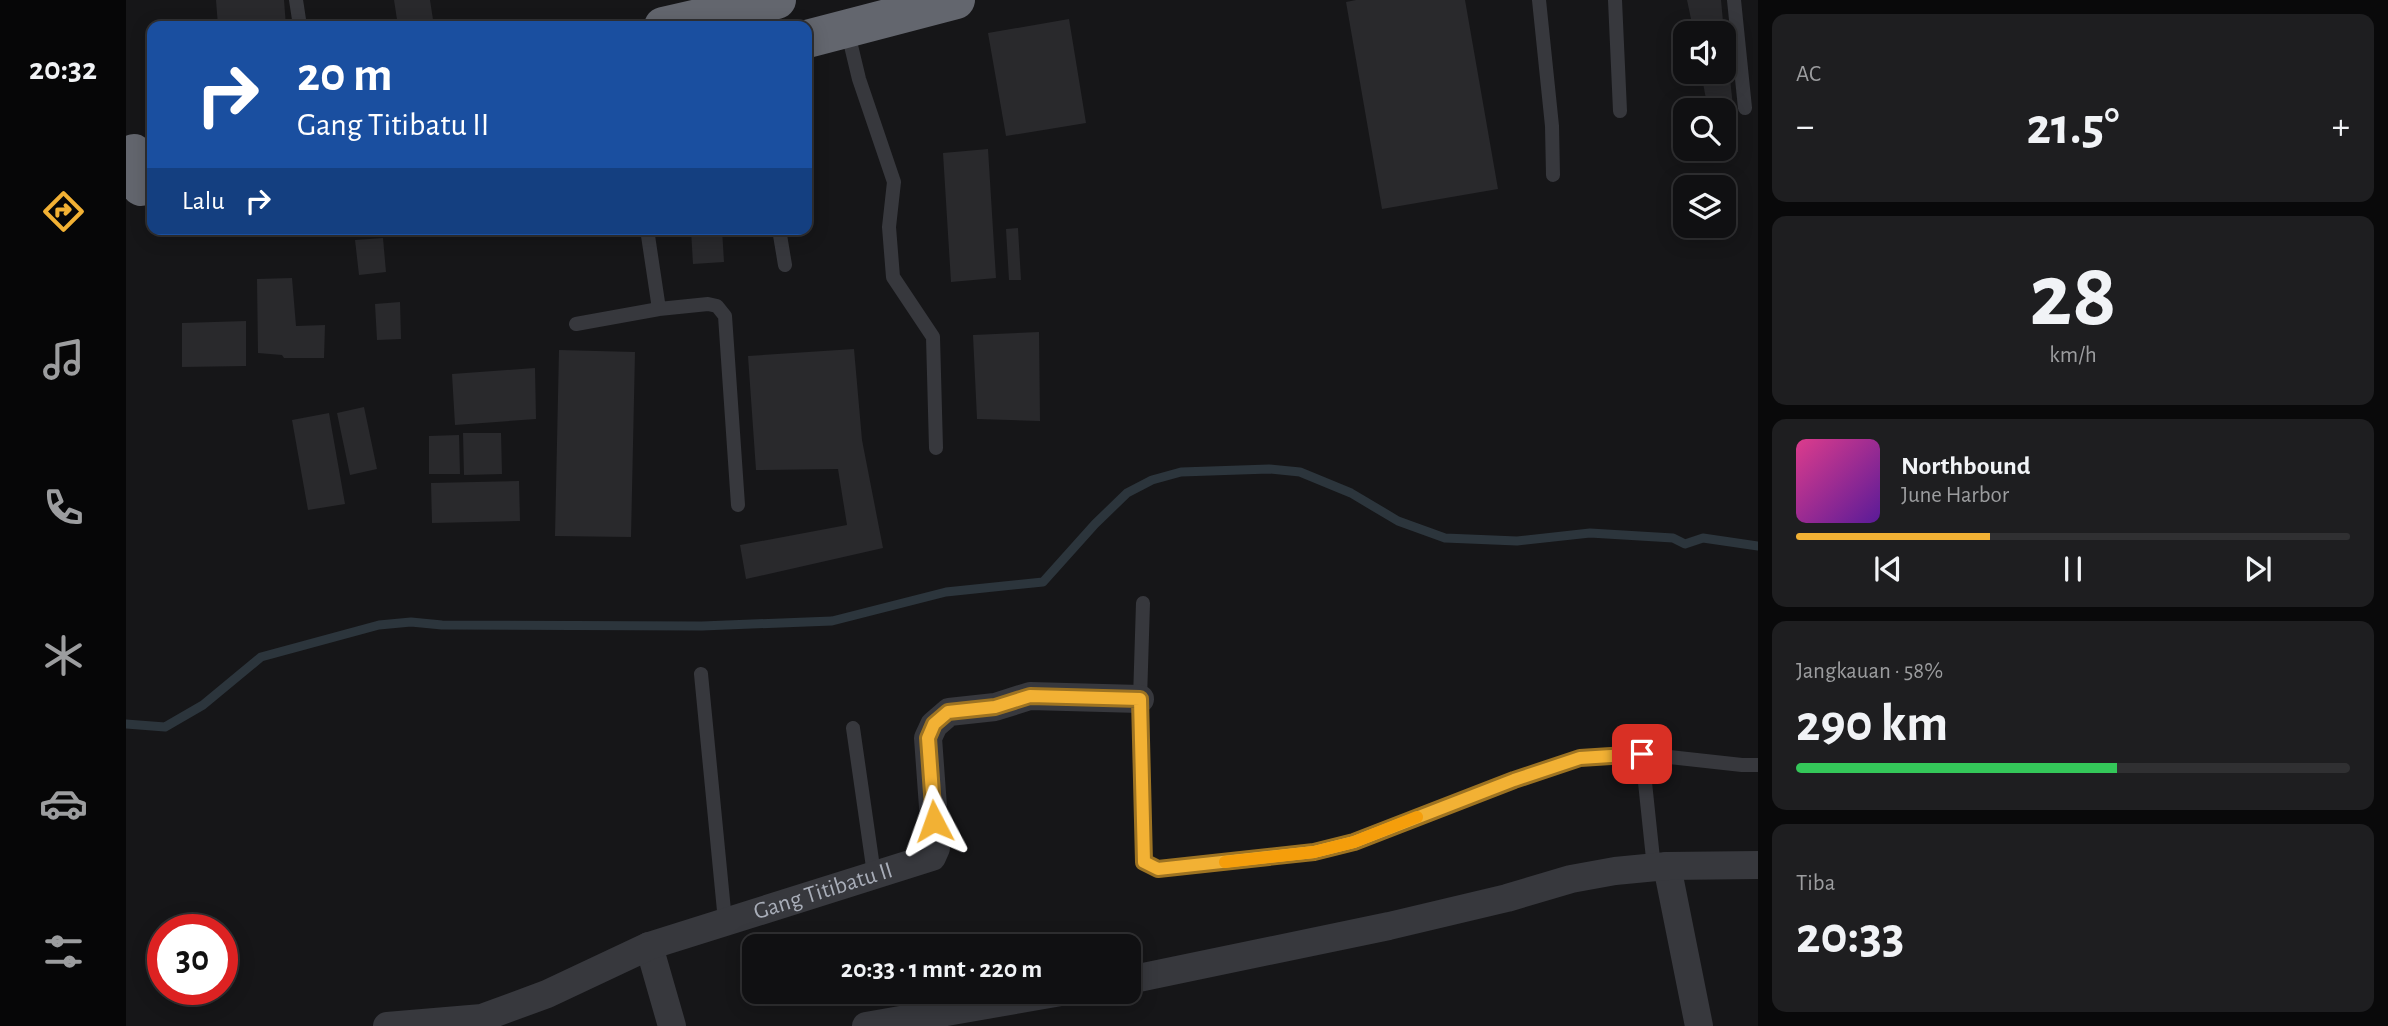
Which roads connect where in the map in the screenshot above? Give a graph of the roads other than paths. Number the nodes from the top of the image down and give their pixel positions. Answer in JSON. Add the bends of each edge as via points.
{"nodes":[{"id":1,"x":296,"y":0,"type":"edge"},
{"id":2,"x":777,"y":0,"type":"edge"},
{"id":3,"x":956,"y":0,"type":"edge"},
{"id":4,"x":1539,"y":0,"type":"edge"},
{"id":5,"x":1615,"y":0,"type":"edge"},
{"id":6,"x":1734,"y":0,"type":"edge"},
{"id":7,"x":678,"y":19,"type":"edge"},
{"id":8,"x":299,"y":21,"type":"edge"},
{"id":9,"x":846,"y":29,"type":"junction"},
{"id":10,"x":812,"y":38,"type":"edge"},
{"id":11,"x":1745,"y":108,"type":"dead end"},
{"id":12,"x":1620,"y":111,"type":"dead end"},
{"id":13,"x":1553,"y":176,"type":"dead end"},
{"id":14,"x":648,"y":235,"type":"edge"},
{"id":15,"x":780,"y":235,"type":"edge"},
{"id":16,"x":785,"y":265,"type":"dead end"},
{"id":17,"x":659,"y":309,"type":"junction"},
{"id":18,"x":576,"y":324,"type":"dead end"},
{"id":19,"x":936,"y":448,"type":"dead end"},
{"id":20,"x":738,"y":505,"type":"dead end"},
{"id":21,"x":1143,"y":603,"type":"dead end"},
{"id":22,"x":701,"y":674,"type":"dead end"},
{"id":23,"x":1140,"y":699,"type":"junction"},
{"id":24,"x":853,"y":728,"type":"dead end"},
{"id":25,"x":1642,"y":754,"type":"junction"},
{"id":26,"x":1758,"y":765,"type":"edge"},
{"id":27,"x":1758,"y":865,"type":"edge"},
{"id":28,"x":1661,"y":867,"type":"junction"},
{"id":29,"x":874,"y":874,"type":"junction"},
{"id":30,"x":725,"y":921,"type":"junction"},
{"id":31,"x":649,"y":946,"type":"junction"},
{"id":32,"x":1141,"y":977,"type":"edge"},
{"id":33,"x":1008,"y":1004,"type":"edge"},
{"id":34,"x":932,"y":1021,"type":"edge"},
{"id":35,"x":387,"y":1026,"type":"edge"},
{"id":36,"x":671,"y":1026,"type":"edge"},
{"id":37,"x":866,"y":1026,"type":"edge"},
{"id":38,"x":1699,"y":1026,"type":"edge"}],
"edges":[{"from":1,"to":8,"type":"lane"},
{"from":2,"to":7,"type":"highway"},
{"from":3,"to":9,"type":"highway"},
{"from":4,"to":13,"type":"lane"},
{"from":5,"to":12,"type":"lane"},
{"from":6,"to":11,"type":"lane"},
{"from":9,"to":10,"type":"highway"},
{"from":9,"to":19,"type":"lane","via":[[894,182],[890,227],[893,277],[933,337]]},
{"from":14,"to":17,"type":"lane"},
{"from":15,"to":16,"type":"lane"},
{"from":17,"to":18,"type":"lane"},
{"from":17,"to":20,"type":"lane","via":[[708,304],[717,306],[724,316]]},
{"from":21,"to":23,"type":"lane"},
{"from":22,"to":30,"type":"lane"},
{"from":23,"to":25,"type":"lane","via":[[1144,862],[1158,869],[1354,842],[1580,758]]},
{"from":23,"to":29,"type":"street","name":"Gang Titibatu II","via":[[1030,696],[995,707],[948,712],[934,724],[928,738],[936,848],[932,858]]},
{"from":24,"to":29,"type":"lane"},
{"from":25,"to":26,"type":"lane"},
{"from":25,"to":28,"type":"lane"},
{"from":27,"to":28,"type":"street"},
{"from":28,"to":32,"type":"street","via":[[1571,879],[1402,923]]},
{"from":28,"to":38,"type":"street"},
{"from":29,"to":30,"type":"street","name":"Gang Titibatu II"},
{"from":30,"to":31,"type":"street","name":"Gang Titibatu II"},
{"from":31,"to":35,"type":"street","name":"Gang Titibatu II","via":[[547,994],[482,1018]]},
{"from":31,"to":36,"type":"street"},
{"from":33,"to":34,"type":"street"},
{"from":34,"to":37,"type":"street"}]}
